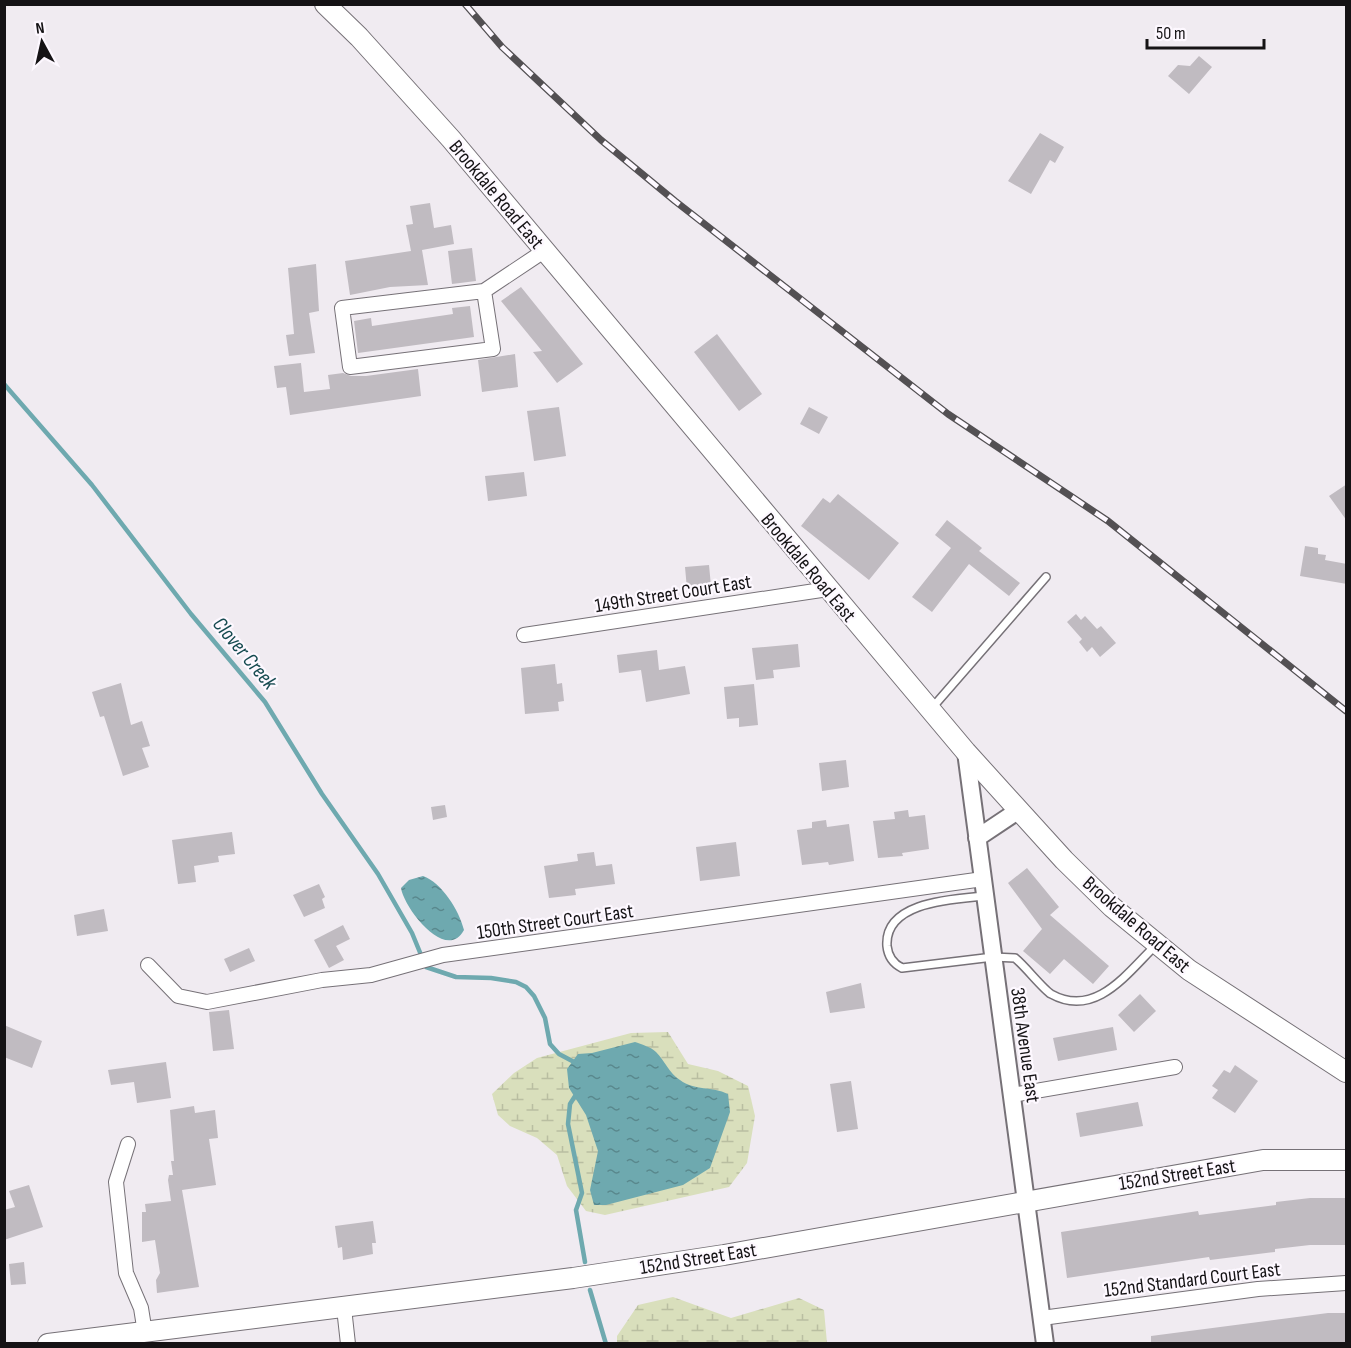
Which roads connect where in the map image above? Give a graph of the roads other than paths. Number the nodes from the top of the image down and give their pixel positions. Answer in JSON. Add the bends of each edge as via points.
{"nodes":[{"id":1,"x":325,"y":4,"type":"edge"},
{"id":2,"x":544,"y":251,"type":"junction"},
{"id":3,"x":484,"y":291,"type":"junction"},
{"id":4,"x":1046,"y":577,"type":"dead end"},
{"id":5,"x":828,"y":589,"type":"junction"},
{"id":6,"x":524,"y":635,"type":"dead end"},
{"id":7,"x":931,"y":710,"type":"junction"},
{"id":8,"x":966,"y":752,"type":"junction"},
{"id":9,"x":1019,"y":810,"type":"junction"},
{"id":10,"x":977,"y":838,"type":"junction"},
{"id":11,"x":984,"y":888,"type":"junction"},
{"id":12,"x":1157,"y":945,"type":"junction"},
{"id":13,"x":993,"y":957,"type":"junction"},
{"id":14,"x":148,"y":965,"type":"dead end"},
{"id":15,"x":1175,"y":1067,"type":"dead end"},
{"id":16,"x":1347,"y":1072,"type":"edge"},
{"id":17,"x":1012,"y":1095,"type":"junction"},
{"id":18,"x":128,"y":1144,"type":"dead end"},
{"id":19,"x":1347,"y":1160,"type":"edge"},
{"id":20,"x":1025,"y":1201,"type":"junction"},
{"id":21,"x":1347,"y":1283,"type":"edge"},
{"id":22,"x":344,"y":1308,"type":"junction"},
{"id":23,"x":1042,"y":1318,"type":"junction"},
{"id":24,"x":145,"y":1333,"type":"junction"},
{"id":25,"x":48,"y":1344,"type":"edge"},
{"id":26,"x":348,"y":1344,"type":"edge"},
{"id":27,"x":1045,"y":1344,"type":"edge"}],
"edges":[{"from":1,"to":2,"type":"main road","name":"Brookdale Road East","via":[[401,82]]},
{"from":2,"to":3,"type":"street"},
{"from":2,"to":5,"type":"main road","name":"Brookdale Road East"},
{"from":3,"to":3,"type":"street","via":[[342,308],[350,367],[493,349]]},
{"from":4,"to":7,"type":"lane"},
{"from":5,"to":6,"type":"street","name":"149th Street Court East"},
{"from":5,"to":7,"type":"main road","name":"Brookdale Road East"},
{"from":7,"to":8,"type":"main road","name":"Brookdale Road East"},
{"from":8,"to":9,"type":"main road","name":"Brookdale Road East"},
{"from":8,"to":10,"type":"street","name":"38th Avenue East"},
{"from":9,"to":10,"type":"street"},
{"from":9,"to":12,"type":"main road","name":"Brookdale Road East","via":[[1104,899]]},
{"from":10,"to":11,"type":"street","name":"38th Avenue East"},
{"from":11,"to":13,"type":"street","name":"38th Avenue East"},
{"from":11,"to":13,"type":"lane","via":[[908,912],[889,933],[888,952],[891,960],[902,968]]},
{"from":11,"to":14,"type":"street","name":"150th Street Court East","via":[[443,956],[371,975],[322,980],[207,1002],[178,996]]},
{"from":12,"to":13,"type":"lane","via":[[1119,985],[1094,998],[1074,1002],[1050,994],[1015,958]]},
{"from":12,"to":16,"type":"main road","name":"Brookdale Road East","via":[[1189,970]]},
{"from":13,"to":17,"type":"street","name":"38th Avenue East"},
{"from":15,"to":17,"type":"street"},
{"from":17,"to":20,"type":"street","name":"38th Avenue East"},
{"from":18,"to":24,"type":"street","via":[[116,1182],[126,1273],[141,1308]]},
{"from":19,"to":20,"type":"main road","name":"152nd Street East","via":[[1263,1160]]},
{"from":20,"to":22,"type":"main road","name":"152nd Street East","via":[[724,1255]]},
{"from":20,"to":23,"type":"street","name":"38th Avenue East"},
{"from":21,"to":23,"type":"street","name":"152nd Standard Court East","via":[[1279,1287]]},
{"from":22,"to":24,"type":"main road","name":"152nd Street East"},
{"from":22,"to":26,"type":"street"},
{"from":23,"to":27,"type":"street","name":"38th Avenue East"},
{"from":24,"to":25,"type":"main road","name":"152nd Street East"}]}
